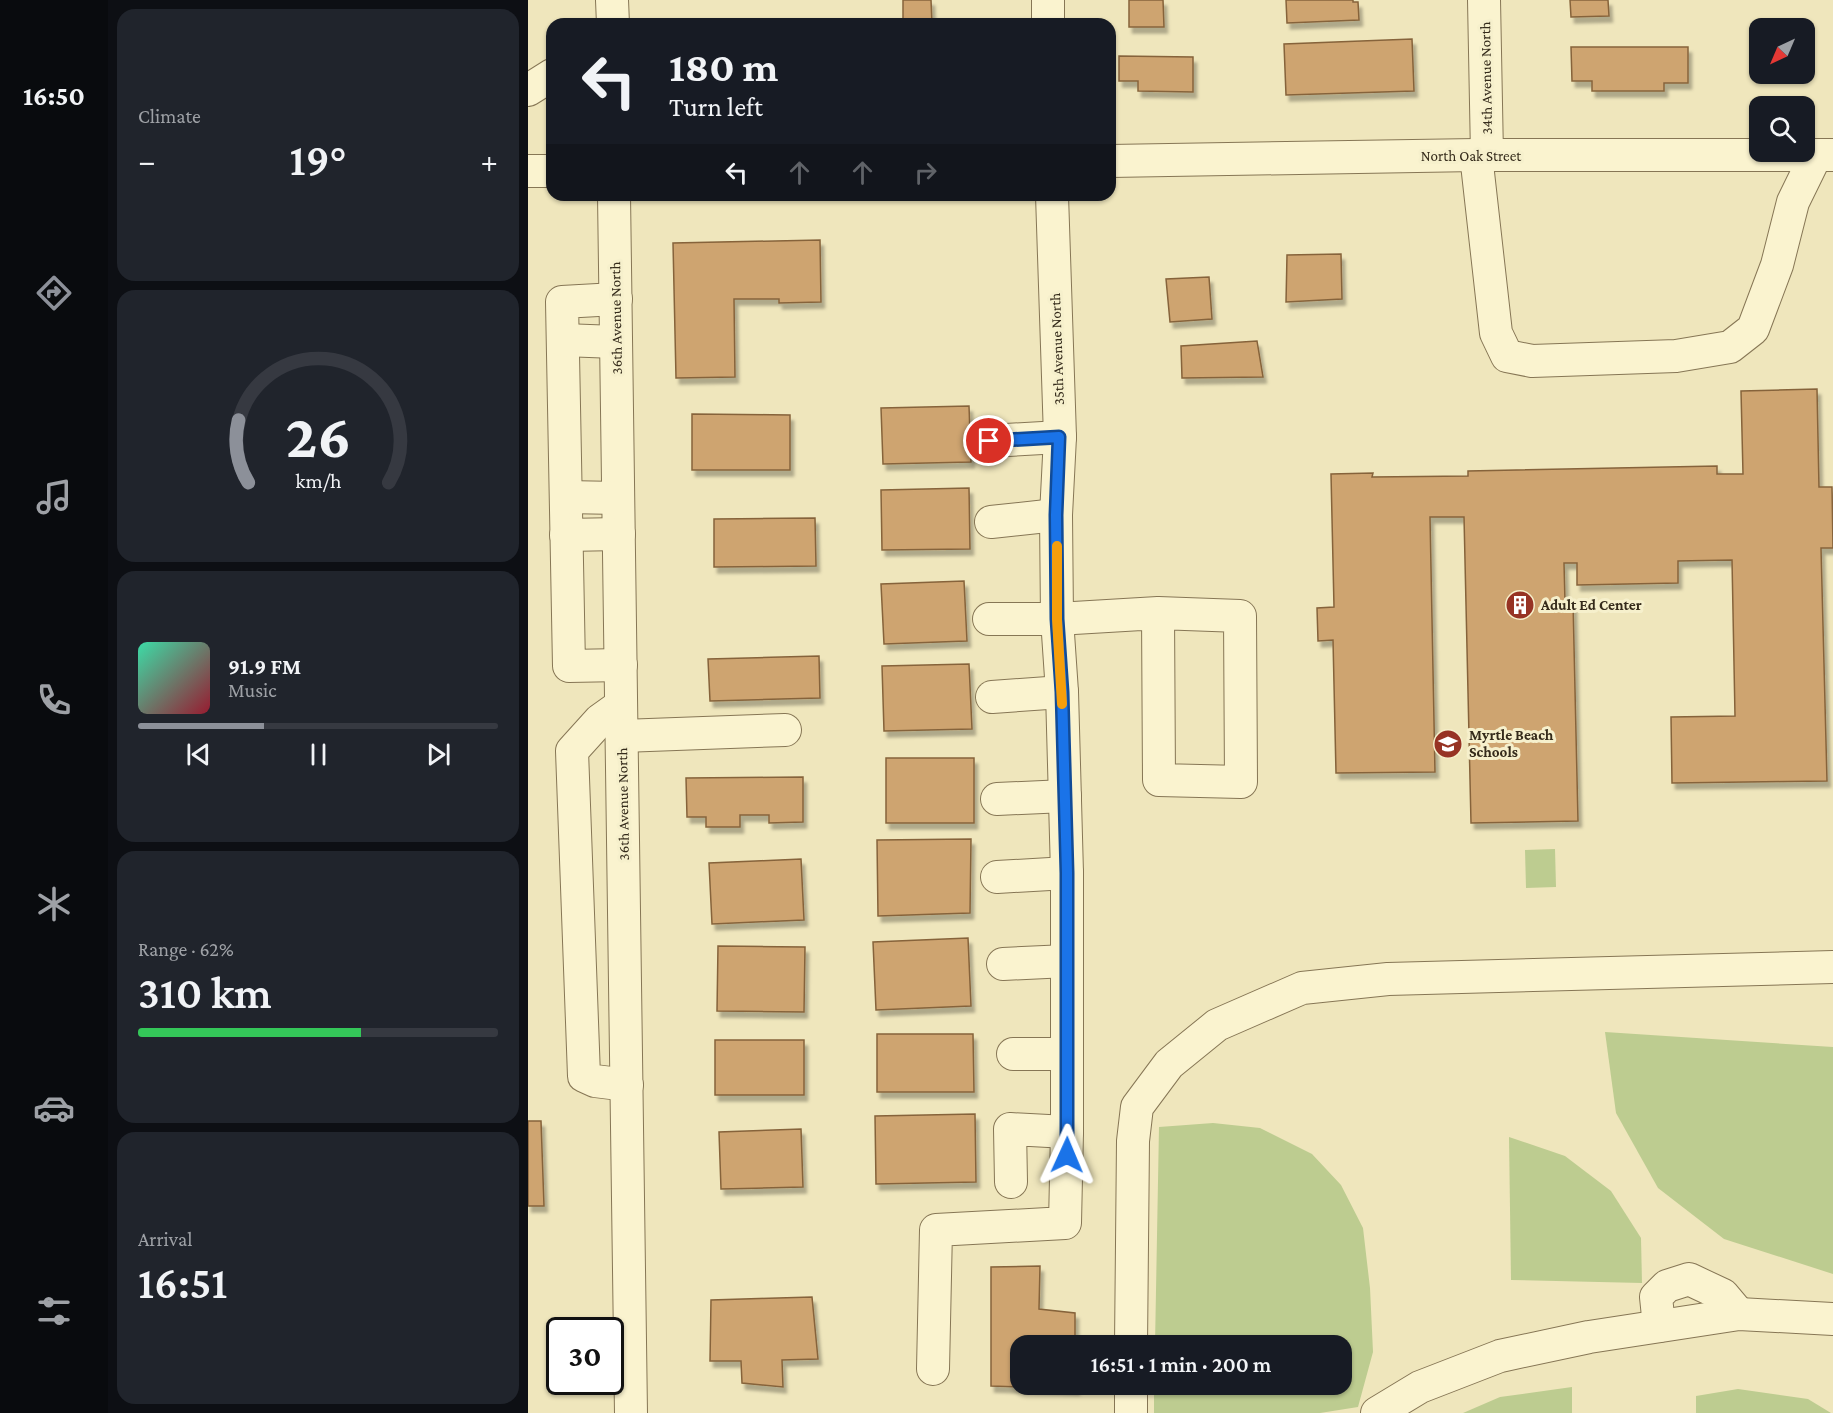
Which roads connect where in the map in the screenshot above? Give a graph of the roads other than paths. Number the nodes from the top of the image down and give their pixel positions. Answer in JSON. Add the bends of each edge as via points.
{"nodes":[{"id":1,"x":612,"y":0,"type":"edge"},
{"id":2,"x":1048,"y":0,"type":"edge"},
{"id":3,"x":1484,"y":0,"type":"edge"},
{"id":4,"x":613,"y":18,"type":"edge"},
{"id":5,"x":1048,"y":18,"type":"edge"},
{"id":6,"x":546,"y":79,"type":"edge"},
{"id":7,"x":528,"y":90,"type":"edge"},
{"id":8,"x":1482,"y":155,"type":"junction"},
{"id":9,"x":1824,"y":155,"type":"edge"},
{"id":10,"x":1116,"y":161,"type":"edge"},
{"id":11,"x":528,"y":171,"type":"edge"},
{"id":12,"x":546,"y":171,"type":"edge"},
{"id":13,"x":614,"y":201,"type":"edge"},
{"id":14,"x":1052,"y":201,"type":"edge"},
{"id":15,"x":616,"y":299,"type":"junction"},
{"id":16,"x":563,"y":340,"type":"junction"},
{"id":17,"x":616,"y":342,"type":"junction"},
{"id":18,"x":1059,"y":437,"type":"junction"},
{"id":19,"x":989,"y":441,"type":"dead end"},
{"id":20,"x":566,"y":497,"type":"junction"},
{"id":21,"x":618,"y":498,"type":"junction"},
{"id":22,"x":1056,"y":515,"type":"junction"},
{"id":23,"x":991,"y":522,"type":"dead end"},
{"id":24,"x":619,"y":534,"type":"junction"},
{"id":25,"x":567,"y":535,"type":"junction"},
{"id":26,"x":1158,"y":613,"type":"junction"},
{"id":27,"x":989,"y":619,"type":"dead end"},
{"id":28,"x":1057,"y":619,"type":"junction"},
{"id":29,"x":621,"y":665,"type":"junction"},
{"id":30,"x":1062,"y":692,"type":"junction"},
{"id":31,"x":992,"y":697,"type":"dead end"},
{"id":32,"x":621,"y":705,"type":"junction"},
{"id":33,"x":785,"y":730,"type":"dead end"},
{"id":34,"x":622,"y":736,"type":"junction"},
{"id":35,"x":1065,"y":796,"type":"junction"},
{"id":36,"x":997,"y":799,"type":"dead end"},
{"id":37,"x":1067,"y":873,"type":"junction"},
{"id":38,"x":997,"y":877,"type":"dead end"},
{"id":39,"x":624,"y":892,"type":"junction"},
{"id":40,"x":578,"y":894,"type":"junction"},
{"id":41,"x":579,"y":925,"type":"junction"},
{"id":42,"x":624,"y":925,"type":"junction"},
{"id":43,"x":1067,"y":961,"type":"junction"},
{"id":44,"x":1003,"y":964,"type":"dead end"},
{"id":45,"x":1833,"y":967,"type":"edge"},
{"id":46,"x":1013,"y":1054,"type":"dead end"},
{"id":47,"x":1067,"y":1054,"type":"junction"},
{"id":48,"x":627,"y":1085,"type":"junction"},
{"id":49,"x":1067,"y":1132,"type":"junction"},
{"id":50,"x":1011,"y":1182,"type":"dead end"},
{"id":51,"x":1739,"y":1314,"type":"junction"},
{"id":52,"x":1833,"y":1319,"type":"edge"},
{"id":53,"x":1659,"y":1326,"type":"junction"},
{"id":54,"x":1131,"y":1335,"type":"edge"},
{"id":55,"x":933,"y":1369,"type":"dead end"},
{"id":56,"x":1131,"y":1395,"type":"edge"},
{"id":57,"x":631,"y":1413,"type":"edge"},
{"id":58,"x":1131,"y":1413,"type":"edge"},
{"id":59,"x":1377,"y":1413,"type":"edge"}],
"edges":[{"from":1,"to":4,"type":"street"},
{"from":2,"to":5,"type":"street"},
{"from":3,"to":8,"type":"street","name":"34th Avenue North"},
{"from":6,"to":7,"type":"street"},
{"from":8,"to":9,"type":"street","name":"North Oak Street"},
{"from":8,"to":9,"type":"street","name":"34th Avenue North","via":[[1496,333],[1507,356],[1532,361],[1676,356],[1730,347],[1753,329],[1777,265],[1793,202]]},
{"from":8,"to":10,"type":"street","name":"North Oak Street"},
{"from":11,"to":12,"type":"street"},
{"from":13,"to":15,"type":"street","name":"36th Avenue North"},
{"from":14,"to":18,"type":"street","name":"35th Avenue North"},
{"from":15,"to":16,"type":"street","via":[[562,302]]},
{"from":15,"to":17,"type":"street","name":"36th Avenue North"},
{"from":16,"to":17,"type":"street"},
{"from":16,"to":20,"type":"street"},
{"from":17,"to":21,"type":"street","name":"36th Avenue North"},
{"from":18,"to":19,"type":"street"},
{"from":18,"to":22,"type":"street","name":"35th Avenue North"},
{"from":20,"to":21,"type":"street"},
{"from":20,"to":25,"type":"street"},
{"from":21,"to":24,"type":"street","name":"36th Avenue North"},
{"from":22,"to":23,"type":"street"},
{"from":22,"to":28,"type":"street","name":"35th Avenue North"},
{"from":24,"to":25,"type":"street"},
{"from":24,"to":29,"type":"street","name":"36th Avenue North"},
{"from":25,"to":29,"type":"street","via":[[569,666]]},
{"from":26,"to":26,"type":"street","via":[[1240,616],[1241,782],[1159,780]]},
{"from":26,"to":28,"type":"street"},
{"from":27,"to":28,"type":"street"},
{"from":28,"to":30,"type":"street","name":"35th Avenue North"},
{"from":29,"to":32,"type":"street","name":"36th Avenue North"},
{"from":30,"to":31,"type":"street"},
{"from":30,"to":35,"type":"street","name":"35th Avenue North"},
{"from":32,"to":34,"type":"street","name":"36th Avenue North"},
{"from":32,"to":40,"type":"street","via":[[600,720],[572,751]]},
{"from":33,"to":34,"type":"street"},
{"from":34,"to":39,"type":"street","name":"36th Avenue North"},
{"from":35,"to":36,"type":"street"},
{"from":35,"to":37,"type":"street","name":"35th Avenue North"},
{"from":37,"to":38,"type":"street"},
{"from":37,"to":43,"type":"street","name":"35th Avenue North"},
{"from":39,"to":40,"type":"street"},
{"from":39,"to":42,"type":"street","name":"36th Avenue North"},
{"from":40,"to":41,"type":"street"},
{"from":41,"to":42,"type":"street"},
{"from":41,"to":48,"type":"street","via":[[584,1076],[595,1082]]},
{"from":42,"to":48,"type":"street","name":"36th Avenue North"},
{"from":43,"to":44,"type":"street"},
{"from":43,"to":47,"type":"street","name":"35th Avenue North"},
{"from":45,"to":54,"type":"street","via":[[1388,979],[1302,988],[1217,1025],[1169,1064],[1137,1107],[1133,1141]]},
{"from":46,"to":47,"type":"street"},
{"from":47,"to":49,"type":"street","name":"35th Avenue North"},
{"from":48,"to":57,"type":"street","name":"36th Avenue North"},
{"from":49,"to":50,"type":"street","via":[[1010,1129]]},
{"from":49,"to":55,"type":"street","name":"35th Avenue North","via":[[1065,1223],[936,1230]]},
{"from":51,"to":52,"type":"street"},
{"from":51,"to":53,"type":"street"},
{"from":51,"to":53,"type":"street","via":[[1723,1294],[1689,1279],[1666,1286],[1656,1297]]},
{"from":53,"to":59,"type":"street","via":[[1500,1356],[1420,1387]]},
{"from":56,"to":58,"type":"street"}]}
